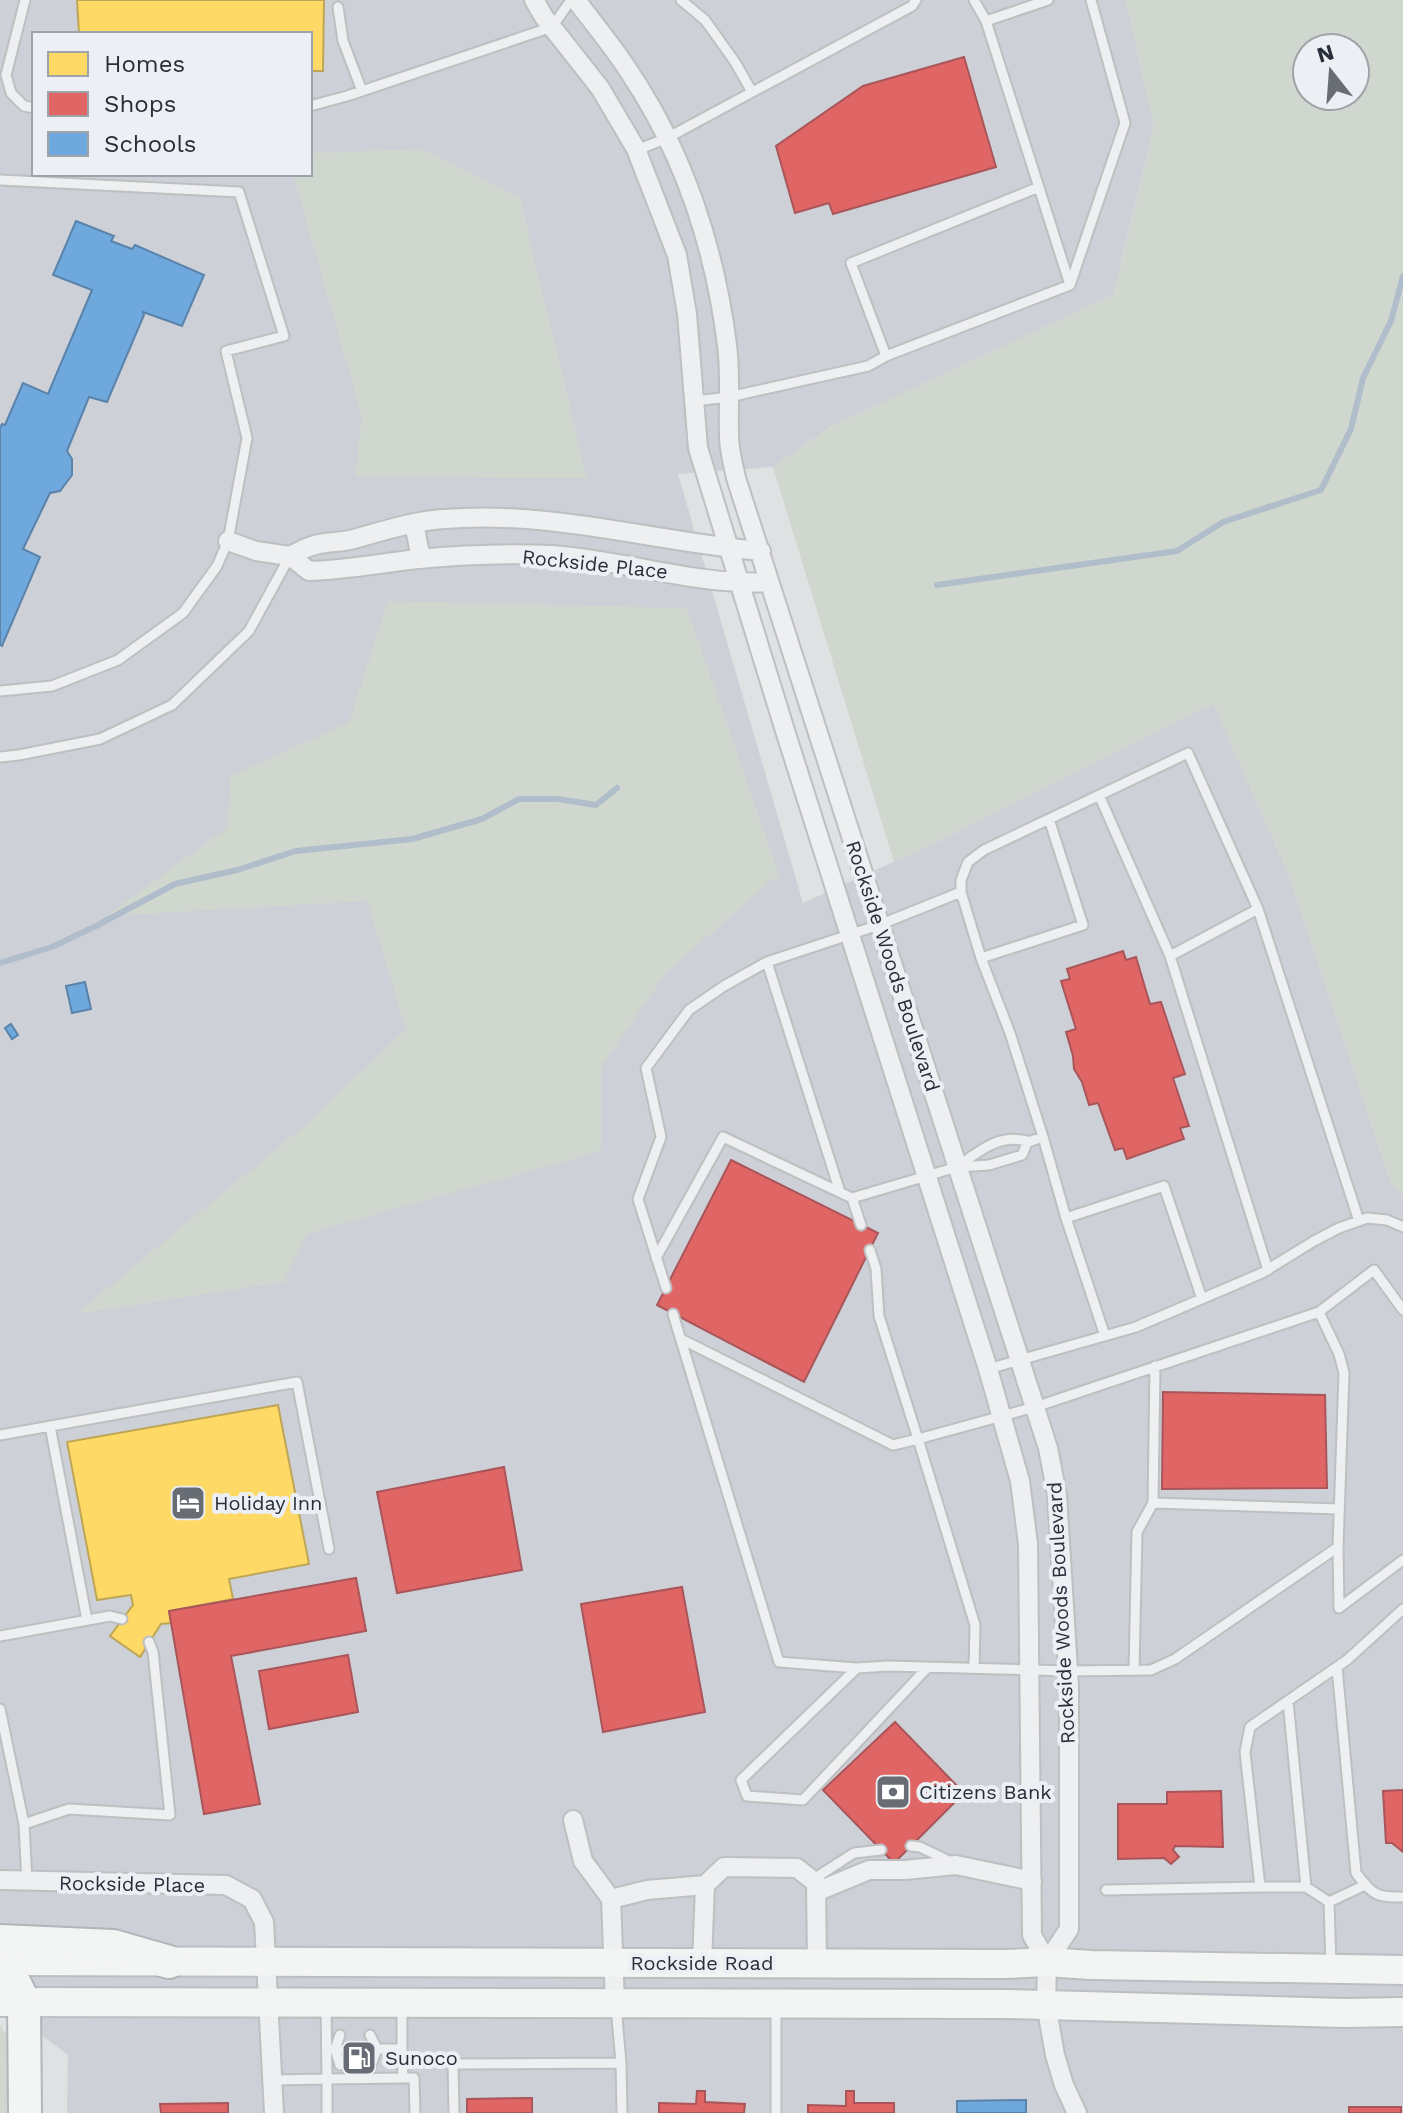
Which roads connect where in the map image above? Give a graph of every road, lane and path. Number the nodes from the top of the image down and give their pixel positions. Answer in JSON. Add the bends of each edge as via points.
{"nodes":[{"id":1,"x":25,"y":0,"type":"edge"},
{"id":2,"x":534,"y":0,"type":"edge"},
{"id":3,"x":573,"y":0,"type":"edge"},
{"id":4,"x":681,"y":0,"type":"edge"},
{"id":5,"x":916,"y":0,"type":"edge"},
{"id":6,"x":974,"y":0,"type":"edge"},
{"id":7,"x":1048,"y":0,"type":"edge"},
{"id":8,"x":1091,"y":0,"type":"edge"},
{"id":9,"x":338,"y":7,"type":"dead end"},
{"id":10,"x":986,"y":21,"type":"junction"},
{"id":11,"x":552,"y":27,"type":"junction"},
{"id":12,"x":362,"y":91,"type":"junction"},
{"id":13,"x":0,"y":92,"type":"edge"},
{"id":14,"x":752,"y":92,"type":"junction"},
{"id":15,"x":11,"y":93,"type":"junction"},
{"id":16,"x":312,"y":105,"type":"edge"},
{"id":17,"x":32,"y":108,"type":"edge"},
{"id":18,"x":667,"y":138,"type":"junction"},
{"id":19,"x":637,"y":150,"type":"junction"},
{"id":20,"x":0,"y":180,"type":"edge"},
{"id":21,"x":1039,"y":187,"type":"junction"},
{"id":22,"x":1070,"y":285,"type":"junction"},
{"id":23,"x":886,"y":356,"type":"junction"},
{"id":24,"x":729,"y":397,"type":"junction"},
{"id":25,"x":695,"y":401,"type":"junction"},
{"id":26,"x":414,"y":523,"type":"junction"},
{"id":27,"x":228,"y":541,"type":"junction"},
{"id":28,"x":729,"y":548,"type":"junction"},
{"id":29,"x":761,"y":551,"type":"junction"},
{"id":30,"x":290,"y":556,"type":"junction"},
{"id":31,"x":421,"y":559,"type":"junction"},
{"id":32,"x":769,"y":582,"type":"junction"},
{"id":33,"x":740,"y":584,"type":"junction"},
{"id":34,"x":0,"y":691,"type":"edge"},
{"id":35,"x":0,"y":757,"type":"edge"},
{"id":36,"x":1099,"y":795,"type":"junction"},
{"id":37,"x":1049,"y":819,"type":"junction"},
{"id":38,"x":961,"y":892,"type":"junction"},
{"id":39,"x":1258,"y":909,"type":"junction"},
{"id":40,"x":879,"y":925,"type":"junction"},
{"id":41,"x":850,"y":934,"type":"junction"},
{"id":42,"x":1170,"y":956,"type":"junction"},
{"id":43,"x":981,"y":958,"type":"junction"},
{"id":44,"x":767,"y":962,"type":"junction"},
{"id":45,"x":1043,"y":1137,"type":"junction"},
{"id":46,"x":1028,"y":1142,"type":"junction"},
{"id":47,"x":957,"y":1167,"type":"junction"},
{"id":48,"x":927,"y":1175,"type":"junction"},
{"id":49,"x":840,"y":1192,"type":"junction"},
{"id":50,"x":852,"y":1198,"type":"junction"},
{"id":51,"x":1066,"y":1218,"type":"junction"},
{"id":52,"x":1359,"y":1221,"type":"junction"},
{"id":53,"x":861,"y":1225,"type":"dead end"},
{"id":54,"x":1403,"y":1227,"type":"edge"},
{"id":55,"x":870,"y":1250,"type":"dead end"},
{"id":56,"x":656,"y":1258,"type":"junction"},
{"id":57,"x":1268,"y":1270,"type":"junction"},
{"id":58,"x":666,"y":1288,"type":"dead end"},
{"id":59,"x":1202,"y":1299,"type":"junction"},
{"id":60,"x":1403,"y":1310,"type":"edge"},
{"id":61,"x":1319,"y":1312,"type":"junction"},
{"id":62,"x":673,"y":1314,"type":"dead end"},
{"id":63,"x":1105,"y":1336,"type":"junction"},
{"id":64,"x":681,"y":1339,"type":"junction"},
{"id":65,"x":1020,"y":1360,"type":"junction"},
{"id":66,"x":1155,"y":1366,"type":"junction"},
{"id":67,"x":988,"y":1369,"type":"junction"},
{"id":68,"x":1035,"y":1407,"type":"junction"},
{"id":69,"x":1002,"y":1416,"type":"junction"},
{"id":70,"x":50,"y":1426,"type":"junction"},
{"id":71,"x":0,"y":1435,"type":"edge"},
{"id":72,"x":918,"y":1439,"type":"junction"},
{"id":73,"x":1153,"y":1503,"type":"junction"},
{"id":74,"x":1339,"y":1509,"type":"junction"},
{"id":75,"x":1338,"y":1547,"type":"junction"},
{"id":76,"x":329,"y":1549,"type":"dead end"},
{"id":77,"x":1403,"y":1560,"type":"edge"},
{"id":78,"x":1403,"y":1609,"type":"edge"},
{"id":79,"x":122,"y":1619,"type":"dead end"},
{"id":80,"x":87,"y":1620,"type":"junction"},
{"id":81,"x":0,"y":1636,"type":"edge"},
{"id":82,"x":149,"y":1642,"type":"dead end"},
{"id":83,"x":928,"y":1667,"type":"junction"},
{"id":84,"x":1337,"y":1667,"type":"junction"},
{"id":85,"x":857,"y":1668,"type":"junction"},
{"id":86,"x":974,"y":1668,"type":"junction"},
{"id":87,"x":1029,"y":1670,"type":"junction"},
{"id":88,"x":1134,"y":1670,"type":"junction"},
{"id":89,"x":1068,"y":1671,"type":"junction"},
{"id":90,"x":1288,"y":1701,"type":"junction"},
{"id":91,"x":0,"y":1709,"type":"edge"},
{"id":92,"x":573,"y":1820,"type":"dead end"},
{"id":93,"x":24,"y":1824,"type":"junction"},
{"id":94,"x":911,"y":1846,"type":"dead end"},
{"id":95,"x":881,"y":1850,"type":"dead end"},
{"id":96,"x":956,"y":1865,"type":"junction"},
{"id":97,"x":0,"y":1880,"type":"edge"},
{"id":98,"x":1032,"y":1881,"type":"junction"},
{"id":99,"x":27,"y":1882,"type":"junction"},
{"id":100,"x":705,"y":1885,"type":"junction"},
{"id":101,"x":1365,"y":1885,"type":"junction"},
{"id":102,"x":814,"y":1886,"type":"junction"},
{"id":103,"x":1260,"y":1887,"type":"junction"},
{"id":104,"x":1306,"y":1887,"type":"junction"},
{"id":105,"x":1106,"y":1890,"type":"dead end"},
{"id":106,"x":1403,"y":1897,"type":"edge"},
{"id":107,"x":611,"y":1899,"type":"junction"},
{"id":108,"x":1329,"y":1902,"type":"junction"},
{"id":109,"x":0,"y":1941,"type":"edge"},
{"id":110,"x":0,"y":1961,"type":"edge"},
{"id":111,"x":169,"y":1962,"type":"junction"},
{"id":112,"x":266,"y":1962,"type":"junction"},
{"id":113,"x":615,"y":1962,"type":"junction"},
{"id":114,"x":1047,"y":1962,"type":"junction"},
{"id":115,"x":702,"y":1963,"type":"junction"},
{"id":116,"x":817,"y":1963,"type":"junction"},
{"id":117,"x":1331,"y":1969,"type":"junction"},
{"id":118,"x":1403,"y":1970,"type":"edge"},
{"id":119,"x":0,"y":1973,"type":"edge"},
{"id":120,"x":12,"y":2002,"type":"edge"},
{"id":121,"x":267,"y":2002,"type":"junction"},
{"id":122,"x":326,"y":2002,"type":"junction"},
{"id":123,"x":402,"y":2002,"type":"junction"},
{"id":124,"x":615,"y":2003,"type":"junction"},
{"id":125,"x":776,"y":2003,"type":"junction"},
{"id":126,"x":1046,"y":2004,"type":"junction"},
{"id":127,"x":1403,"y":2012,"type":"edge"},
{"id":128,"x":340,"y":2035,"type":"dead end"},
{"id":129,"x":370,"y":2035,"type":"dead end"},
{"id":130,"x":334,"y":2049,"type":"junction"},
{"id":131,"x":374,"y":2049,"type":"junction"},
{"id":132,"x":402,"y":2049,"type":"junction"},
{"id":133,"x":621,"y":2063,"type":"junction"},
{"id":134,"x":340,"y":2065,"type":"dead end"},
{"id":135,"x":371,"y":2065,"type":"dead end"},
{"id":136,"x":403,"y":2078,"type":"junction"},
{"id":137,"x":327,"y":2079,"type":"junction"},
{"id":138,"x":272,"y":2080,"type":"junction"},
{"id":139,"x":25,"y":2113,"type":"edge"},
{"id":140,"x":274,"y":2113,"type":"edge"},
{"id":141,"x":327,"y":2113,"type":"edge"},
{"id":142,"x":415,"y":2113,"type":"edge"},
{"id":143,"x":454,"y":2113,"type":"edge"},
{"id":144,"x":622,"y":2113,"type":"edge"},
{"id":145,"x":776,"y":2113,"type":"edge"},
{"id":146,"x":1077,"y":2113,"type":"edge"}],
"edges":[{"from":1,"to":15,"type":"lane","via":[[6,75]]},
{"from":2,"to":11,"type":"street","name":"Rockside Woods Boulevard"},
{"from":3,"to":11,"type":"lane"},
{"from":3,"to":18,"type":"street","name":"Rockside Woods Boulevard","via":[[630,73]]},
{"from":4,"to":14,"type":"lane","via":[[705,20]]},
{"from":5,"to":14,"type":"lane"},
{"from":6,"to":10,"type":"lane"},
{"from":7,"to":10,"type":"lane"},
{"from":8,"to":22,"type":"lane","via":[[1125,123]]},
{"from":9,"to":12,"type":"lane","via":[[343,41]]},
{"from":10,"to":21,"type":"lane"},
{"from":11,"to":12,"type":"lane"},
{"from":11,"to":19,"type":"street","name":"Rockside Woods Boulevard","via":[[600,88]]},
{"from":12,"to":16,"type":"lane"},
{"from":13,"to":15,"type":"lane"},
{"from":14,"to":18,"type":"lane"},
{"from":15,"to":17,"type":"lane"},
{"from":18,"to":19,"type":"lane"},
{"from":18,"to":24,"type":"street","name":"Rockside Woods Boulevard","via":[[685,176],[716,281]]},
{"from":19,"to":25,"type":"street","name":"Rockside Woods Boulevard","via":[[677,255]]},
{"from":20,"to":27,"type":"lane","via":[[239,192],[284,336],[226,351],[247,438]]},
{"from":21,"to":22,"type":"lane"},
{"from":21,"to":23,"type":"lane","via":[[851,263]]},
{"from":22,"to":23,"type":"lane"},
{"from":23,"to":24,"type":"lane","via":[[868,366]]},
{"from":24,"to":25,"type":"lane"},
{"from":24,"to":29,"type":"street","name":"Rockside Woods Boulevard","via":[[736,478]]},
{"from":25,"to":28,"type":"street","name":"Rockside Woods Boulevard","via":[[698,448]]},
{"from":26,"to":28,"type":"street","via":[[455,518],[533,521]]},
{"from":26,"to":30,"type":"street","via":[[314,545]]},
{"from":26,"to":31,"type":"street"},
{"from":27,"to":30,"type":"street","name":"Rockside Place"},
{"from":27,"to":34,"type":"lane","via":[[183,613],[118,660],[52,686]]},
{"from":28,"to":29,"type":"street"},
{"from":28,"to":33,"type":"street","name":"Rockside Woods Boulevard"},
{"from":29,"to":32,"type":"street","name":"Rockside Woods Boulevard"},
{"from":30,"to":31,"type":"street","name":"Rockside Place","via":[[309,571]]},
{"from":30,"to":35,"type":"lane","via":[[249,631],[172,705],[100,739]]},
{"from":31,"to":33,"type":"street","name":"Rockside Place","via":[[552,555]]},
{"from":32,"to":33,"type":"street","name":"Rockside Place"},
{"from":32,"to":40,"type":"street","name":"Rockside Woods Boulevard"},
{"from":33,"to":41,"type":"street","name":"Rockside Woods Boulevard"},
{"from":36,"to":37,"type":"lane"},
{"from":36,"to":39,"type":"lane","via":[[1188,753]]},
{"from":36,"to":42,"type":"lane"},
{"from":37,"to":38,"type":"lane","via":[[968,862]]},
{"from":37,"to":43,"type":"lane","via":[[1083,925]]},
{"from":38,"to":40,"type":"lane"},
{"from":38,"to":43,"type":"lane"},
{"from":39,"to":42,"type":"lane"},
{"from":39,"to":52,"type":"lane"},
{"from":40,"to":41,"type":"lane"},
{"from":40,"to":47,"type":"street","name":"Rockside Woods Boulevard"},
{"from":41,"to":44,"type":"lane"},
{"from":41,"to":48,"type":"street","name":"Rockside Woods Boulevard"},
{"from":42,"to":57,"type":"lane"},
{"from":43,"to":45,"type":"lane"},
{"from":44,"to":49,"type":"lane"},
{"from":44,"to":56,"type":"lane","via":[[689,1010],[646,1068],[661,1137],[638,1199]]},
{"from":45,"to":46,"type":"lane"},
{"from":45,"to":51,"type":"lane"},
{"from":46,"to":47,"type":"lane","via":[[1014,1138],[983,1147]]},
{"from":46,"to":47,"type":"lane","via":[[1022,1155]]},
{"from":47,"to":48,"type":"lane"},
{"from":47,"to":65,"type":"street","name":"Rockside Woods Boulevard"},
{"from":48,"to":50,"type":"lane"},
{"from":48,"to":67,"type":"street","name":"Rockside Woods Boulevard"},
{"from":49,"to":50,"type":"lane"},
{"from":49,"to":56,"type":"lane","via":[[723,1137]]},
{"from":50,"to":53,"type":"lane"},
{"from":51,"to":59,"type":"lane","via":[[1164,1186]]},
{"from":51,"to":63,"type":"lane"},
{"from":52,"to":54,"type":"lane","via":[[1387,1220]]},
{"from":52,"to":57,"type":"lane"},
{"from":55,"to":72,"type":"lane","via":[[879,1316]]},
{"from":56,"to":58,"type":"lane"},
{"from":57,"to":59,"type":"lane"},
{"from":59,"to":63,"type":"lane"},
{"from":60,"to":61,"type":"lane","via":[[1374,1270]]},
{"from":61,"to":66,"type":"lane"},
{"from":61,"to":74,"type":"lane","via":[[1344,1373]]},
{"from":62,"to":64,"type":"lane"},
{"from":63,"to":65,"type":"lane"},
{"from":64,"to":72,"type":"lane","via":[[893,1445]]},
{"from":64,"to":85,"type":"lane","via":[[779,1662]]},
{"from":65,"to":67,"type":"lane"},
{"from":65,"to":68,"type":"street","name":"Rockside Woods Boulevard"},
{"from":66,"to":68,"type":"lane"},
{"from":66,"to":73,"type":"lane"},
{"from":67,"to":69,"type":"street","name":"Rockside Woods Boulevard"},
{"from":68,"to":69,"type":"lane"},
{"from":68,"to":89,"type":"street","name":"Rockside Woods Boulevard","via":[[1057,1495]]},
{"from":69,"to":72,"type":"lane"},
{"from":69,"to":87,"type":"street","name":"Rockside Woods Boulevard","via":[[1020,1481],[1028,1544]]},
{"from":70,"to":71,"type":"lane"},
{"from":70,"to":76,"type":"lane","via":[[297,1382]]},
{"from":70,"to":80,"type":"lane"},
{"from":72,"to":86,"type":"lane","via":[[975,1625]]},
{"from":73,"to":74,"type":"lane"},
{"from":73,"to":88,"type":"lane","via":[[1137,1532]]},
{"from":74,"to":75,"type":"lane"},
{"from":75,"to":77,"type":"lane","via":[[1339,1608]]},
{"from":75,"to":88,"type":"lane","via":[[1175,1659],[1151,1670]]},
{"from":78,"to":84,"type":"lane"},
{"from":79,"to":80,"type":"lane"},
{"from":80,"to":81,"type":"lane"},
{"from":82,"to":93,"type":"lane","via":[[170,1815],[69,1809]]},
{"from":83,"to":85,"type":"lane"},
{"from":83,"to":85,"type":"lane","via":[[803,1800],[747,1796],[741,1780]]},
{"from":83,"to":86,"type":"lane"},
{"from":84,"to":90,"type":"lane"},
{"from":84,"to":101,"type":"lane","via":[[1356,1873]]},
{"from":86,"to":87,"type":"lane"},
{"from":87,"to":89,"type":"lane"},
{"from":87,"to":98,"type":"street","name":"Rockside Woods Boulevard"},
{"from":88,"to":89,"type":"lane"},
{"from":89,"to":114,"type":"street","name":"Rockside Woods Boulevard","via":[[1069,1929]]},
{"from":90,"to":103,"type":"lane","via":[[1250,1727],[1245,1752]]},
{"from":90,"to":104,"type":"lane"},
{"from":91,"to":93,"type":"lane"},
{"from":92,"to":107,"type":"street","via":[[583,1861]]},
{"from":93,"to":99,"type":"lane"},
{"from":94,"to":96,"type":"lane"},
{"from":95,"to":102,"type":"lane","via":[[854,1853]]},
{"from":96,"to":98,"type":"street"},
{"from":96,"to":102,"type":"street","via":[[869,1870]]},
{"from":97,"to":99,"type":"street","name":"Rockside Place"},
{"from":98,"to":114,"type":"street","name":"Rockside Woods Boulevard","via":[[1032,1935]]},
{"from":99,"to":112,"type":"street","name":"Rockside Place","via":[[226,1885],[252,1899],[264,1922]]},
{"from":100,"to":102,"type":"street","via":[[724,1867],[797,1868]]},
{"from":100,"to":107,"type":"street"},
{"from":100,"to":115,"type":"street"},
{"from":101,"to":106,"type":"lane","via":[[1385,1898]]},
{"from":101,"to":108,"type":"lane"},
{"from":102,"to":116,"type":"street"},
{"from":103,"to":104,"type":"lane"},
{"from":103,"to":105,"type":"lane"},
{"from":104,"to":108,"type":"lane"},
{"from":107,"to":113,"type":"street"},
{"from":108,"to":117,"type":"lane"},
{"from":109,"to":111,"type":"highway","via":[[113,1946]]},
{"from":110,"to":111,"type":"main road","name":"Rockside Road"},
{"from":111,"to":112,"type":"main road","name":"Rockside Road"},
{"from":112,"to":113,"type":"main road","name":"Rockside Road"},
{"from":112,"to":121,"type":"street","name":"Rockside Place"},
{"from":113,"to":115,"type":"main road","name":"Rockside Road"},
{"from":113,"to":124,"type":"street"},
{"from":114,"to":116,"type":"main road","name":"Rockside Road"},
{"from":114,"to":117,"type":"main road","name":"Rockside Road"},
{"from":114,"to":126,"type":"street","name":"Rockside Woods Boulevard"},
{"from":115,"to":116,"type":"main road","name":"Rockside Road"},
{"from":117,"to":118,"type":"main road","name":"Rockside Road"},
{"from":119,"to":120,"type":"highway","via":[[15,1984]]},
{"from":120,"to":121,"type":"main road","name":"Rockside Road"},
{"from":120,"to":139,"type":"highway"},
{"from":121,"to":122,"type":"main road","name":"Rockside Road"},
{"from":121,"to":138,"type":"street","name":"Rockside Place"},
{"from":122,"to":123,"type":"main road","name":"Rockside Road"},
{"from":122,"to":130,"type":"lane"},
{"from":123,"to":124,"type":"main road","name":"Rockside Road"},
{"from":123,"to":132,"type":"lane"},
{"from":124,"to":125,"type":"main road","name":"Rockside Road"},
{"from":124,"to":133,"type":"lane"},
{"from":125,"to":126,"type":"main road","name":"Rockside Road"},
{"from":125,"to":145,"type":"lane"},
{"from":126,"to":127,"type":"main road","name":"Rockside Road"},
{"from":126,"to":146,"type":"street","name":"Rockside Woods Boulevard","via":[[1055,2055]]},
{"from":128,"to":130,"type":"lane"},
{"from":129,"to":131,"type":"lane"},
{"from":130,"to":134,"type":"lane"},
{"from":130,"to":137,"type":"lane"},
{"from":131,"to":132,"type":"lane"},
{"from":131,"to":135,"type":"lane"},
{"from":132,"to":136,"type":"lane"},
{"from":133,"to":143,"type":"lane","via":[[453,2064]]},
{"from":133,"to":144,"type":"lane"},
{"from":136,"to":137,"type":"lane"},
{"from":136,"to":142,"type":"lane","via":[[414,2078]]},
{"from":137,"to":138,"type":"lane"},
{"from":137,"to":141,"type":"lane"},
{"from":138,"to":140,"type":"street","name":"Rockside Place"}]}
